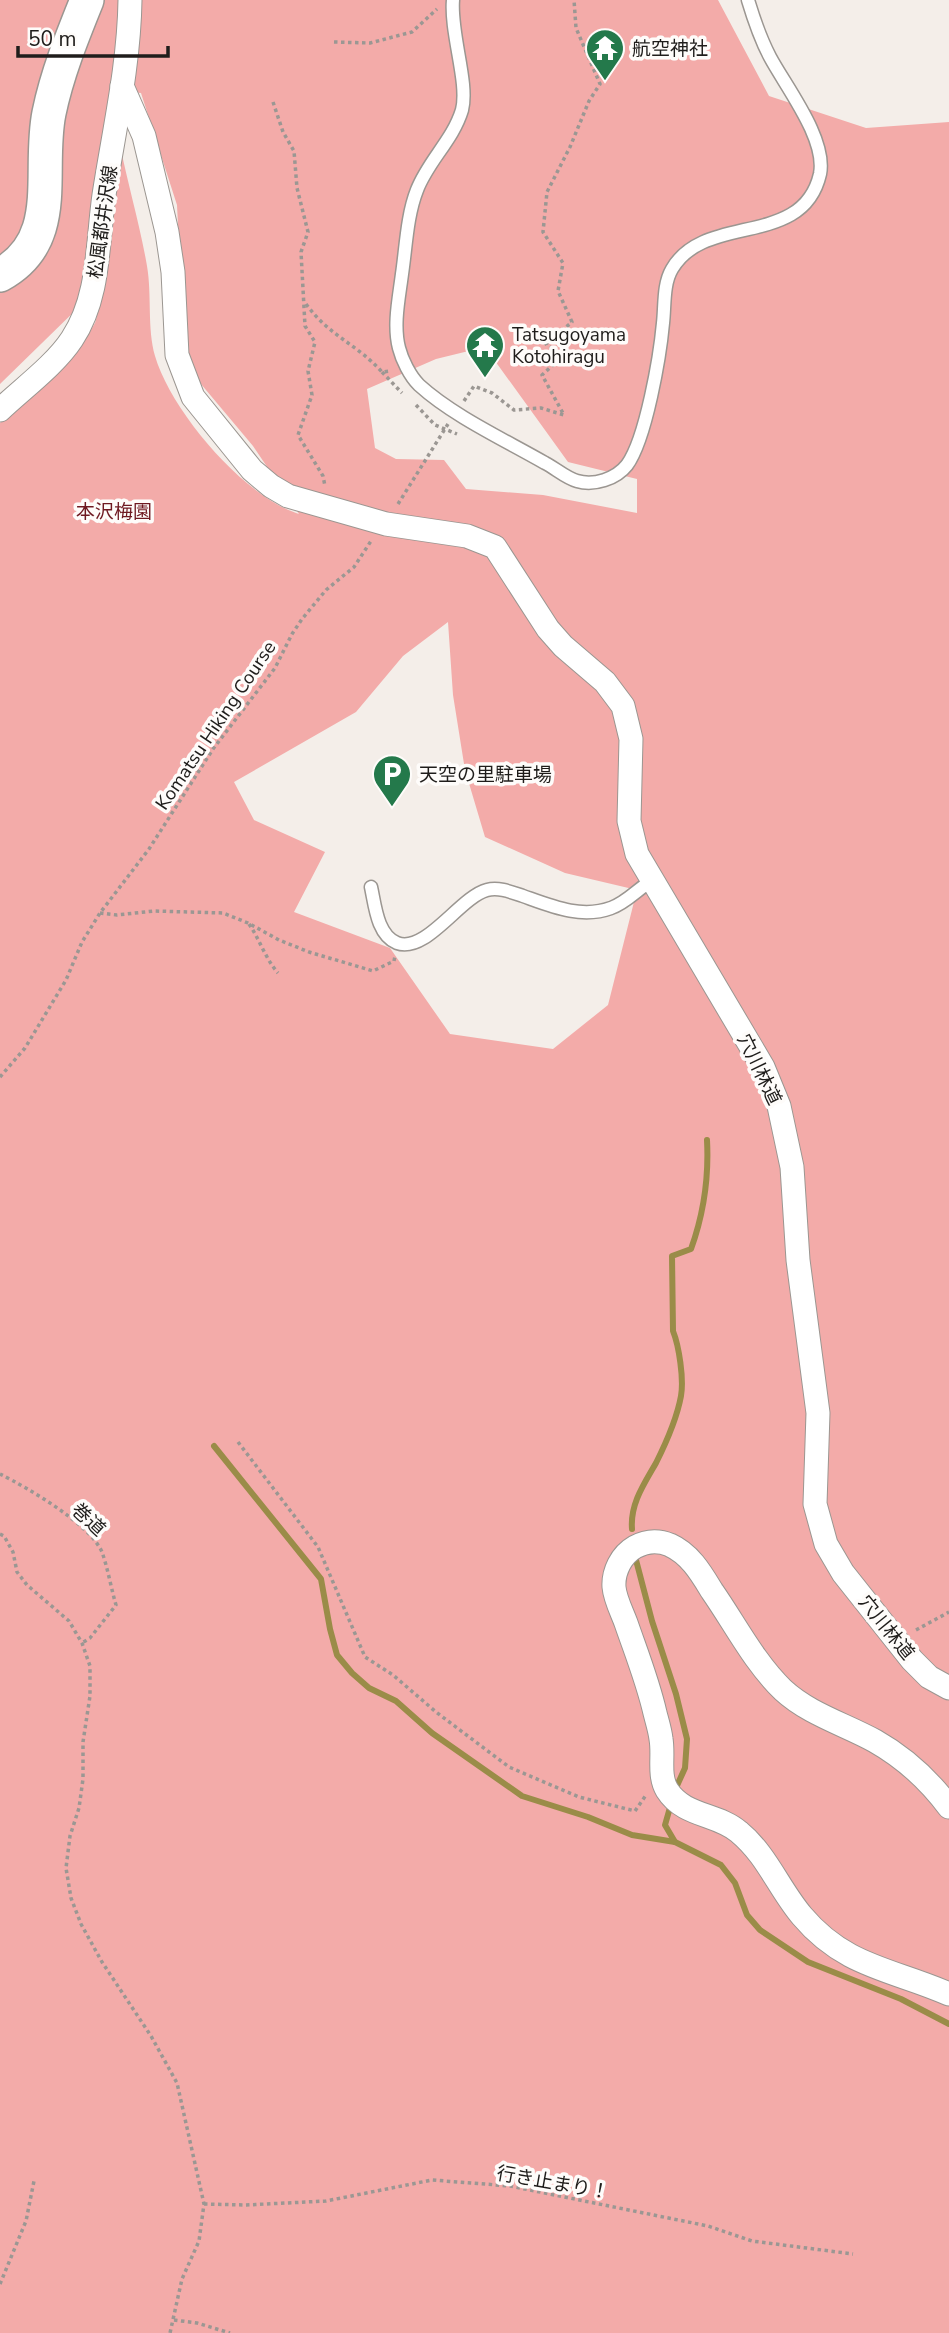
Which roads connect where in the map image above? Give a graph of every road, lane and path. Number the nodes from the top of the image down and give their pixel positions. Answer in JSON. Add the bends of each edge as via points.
{"nodes":[{"id":1,"x":87,"y":0,"type":"edge"},
{"id":2,"x":130,"y":0,"type":"edge"},
{"id":3,"x":453,"y":0,"type":"edge"},
{"id":4,"x":574,"y":0,"type":"edge"},
{"id":5,"x":748,"y":0,"type":"edge"},
{"id":6,"x":437,"y":8,"type":"dead end"},
{"id":7,"x":334,"y":42,"type":"dead end"},
{"id":8,"x":122,"y":86,"type":"junction"},
{"id":9,"x":273,"y":102,"type":"dead end"},
{"id":10,"x":0,"y":275,"type":"edge"},
{"id":11,"x":305,"y":303,"type":"junction"},
{"id":12,"x":412,"y":376,"type":"junction"},
{"id":13,"x":474,"y":386,"type":"dead end"},
{"id":14,"x":0,"y":410,"type":"edge"},
{"id":15,"x":420,"y":467,"type":"dead end"},
{"id":16,"x":328,"y":509,"type":"junction"},
{"id":17,"x":386,"y":524,"type":"junction"},
{"id":18,"x":651,"y":881,"type":"junction"},
{"id":19,"x":372,"y":887,"type":"dead end"},
{"id":20,"x":100,"y":913,"type":"junction"},
{"id":21,"x":248,"y":922,"type":"junction"},
{"id":22,"x":399,"y":943,"type":"junction"},
{"id":23,"x":278,"y":972,"type":"dead end"},
{"id":24,"x":0,"y":1077,"type":"edge"},
{"id":25,"x":239,"y":1442,"type":"dead end"},
{"id":26,"x":0,"y":1474,"type":"edge"},
{"id":27,"x":0,"y":1534,"type":"edge"},
{"id":28,"x":949,"y":1612,"type":"edge"},
{"id":29,"x":896,"y":1641,"type":"junction"},
{"id":30,"x":82,"y":1643,"type":"junction"},
{"id":31,"x":949,"y":1688,"type":"edge"},
{"id":32,"x":662,"y":1772,"type":"junction"},
{"id":33,"x":949,"y":1807,"type":"edge"},
{"id":34,"x":949,"y":1994,"type":"edge"},
{"id":35,"x":34,"y":2181,"type":"dead end"},
{"id":36,"x":204,"y":2204,"type":"junction"},
{"id":37,"x":853,"y":2254,"type":"dead end"},
{"id":38,"x":0,"y":2284,"type":"edge"},
{"id":39,"x":174,"y":2320,"type":"junction"},
{"id":40,"x":170,"y":2333,"type":"edge"},
{"id":41,"x":230,"y":2333,"type":"edge"}],
"edges":[{"from":1,"to":10,"type":"street","via":[[48,115],[41,229],[30,251]]},
{"from":2,"to":8,"type":"street","name":"松風都井沢線"},
{"from":3,"to":12,"type":"lane","via":[[463,107],[453,132],[423,176],[412,207],[397,312],[398,344]]},
{"from":4,"to":13,"type":"path","via":[[576,27],[600,84],[547,192],[543,232],[563,263],[558,291],[572,322],[547,344],[563,356],[542,375],[564,415],[541,408],[514,410]]},
{"from":5,"to":12,"type":"lane","via":[[756,28],[811,131],[820,172],[804,205],[786,219],[711,238],[672,268],[645,425],[626,465],[604,482],[577,481],[456,411]]},
{"from":6,"to":7,"type":"path","via":[[412,32],[370,43]]},
{"from":8,"to":14,"type":"street","name":"松風都井沢線","via":[[97,268],[84,318],[71,341]]},
{"from":8,"to":16,"type":"street","name":"穴川林道","via":[[144,136],[167,232],[177,355],[193,397],[252,470],[271,486]]},
{"from":9,"to":11,"type":"path","via":[[294,151],[308,232],[301,252]]},
{"from":11,"to":12,"type":"path","via":[[334,335],[368,356],[382,372]]},
{"from":11,"to":16,"type":"path","via":[[305,326],[315,342],[309,371],[312,396],[298,435],[323,476]]},
{"from":15,"to":17,"type":"path","name":"Komatsu Hiking Course"},
{"from":16,"to":17,"type":"street","name":"穴川林道"},
{"from":17,"to":18,"type":"street","name":"穴川林道","via":[[467,536],[495,547],[548,629],[605,682],[623,706],[632,756],[629,821],[637,854]]},
{"from":17,"to":20,"type":"path","name":"Komatsu Hiking Course","via":[[354,566],[302,619],[275,668]]},
{"from":18,"to":22,"type":"lane","via":[[614,908],[597,912],[560,909],[503,889],[486,890],[424,938]]},
{"from":18,"to":29,"type":"street","name":"穴川林道","via":[[763,1067],[779,1107],[792,1167],[798,1260],[818,1413],[818,1514],[826,1545],[843,1573]]},
{"from":19,"to":22,"type":"lane","via":[[378,921]]},
{"from":20,"to":21,"type":"path","via":[[223,913]]},
{"from":20,"to":24,"type":"path","name":"Komatsu Hiking Course","via":[[44,1018]]},
{"from":21,"to":22,"type":"path","via":[[309,952],[373,971],[394,961]]},
{"from":21,"to":23,"type":"path"},
{"from":25,"to":32,"type":"path","via":[[318,1547],[365,1657],[509,1767],[579,1797],[635,1811]]},
{"from":26,"to":30,"type":"path","name":"巻道","via":[[46,1500],[101,1550],[116,1605]]},
{"from":27,"to":30,"type":"path","via":[[13,1552],[17,1572],[69,1621]]},
{"from":28,"to":29,"type":"path"},
{"from":29,"to":31,"type":"street","name":"穴川林道","via":[[929,1676]]},
{"from":30,"to":36,"type":"path","via":[[90,1666],[90,1696],[79,1808],[66,1868],[71,1898],[80,1924],[177,2083]]},
{"from":32,"to":33,"type":"street","via":[[662,1740],[614,1586],[620,1561],[629,1550],[653,1541],[683,1552],[697,1566],[759,1662],[783,1690],[810,1710],[901,1756]]},
{"from":32,"to":34,"type":"street","via":[[676,1801],[691,1812],[736,1829],[754,1846],[801,1915],[822,1937],[862,1963]]},
{"from":35,"to":38,"type":"path","via":[[26,2221]]},
{"from":36,"to":37,"type":"path","name":"行き止まり！","via":[[326,2201],[432,2180],[497,2185],[708,2226],[752,2241]]},
{"from":36,"to":39,"type":"path","via":[[199,2241],[182,2279]]},
{"from":39,"to":40,"type":"path"},
{"from":39,"to":41,"type":"path"}]}
